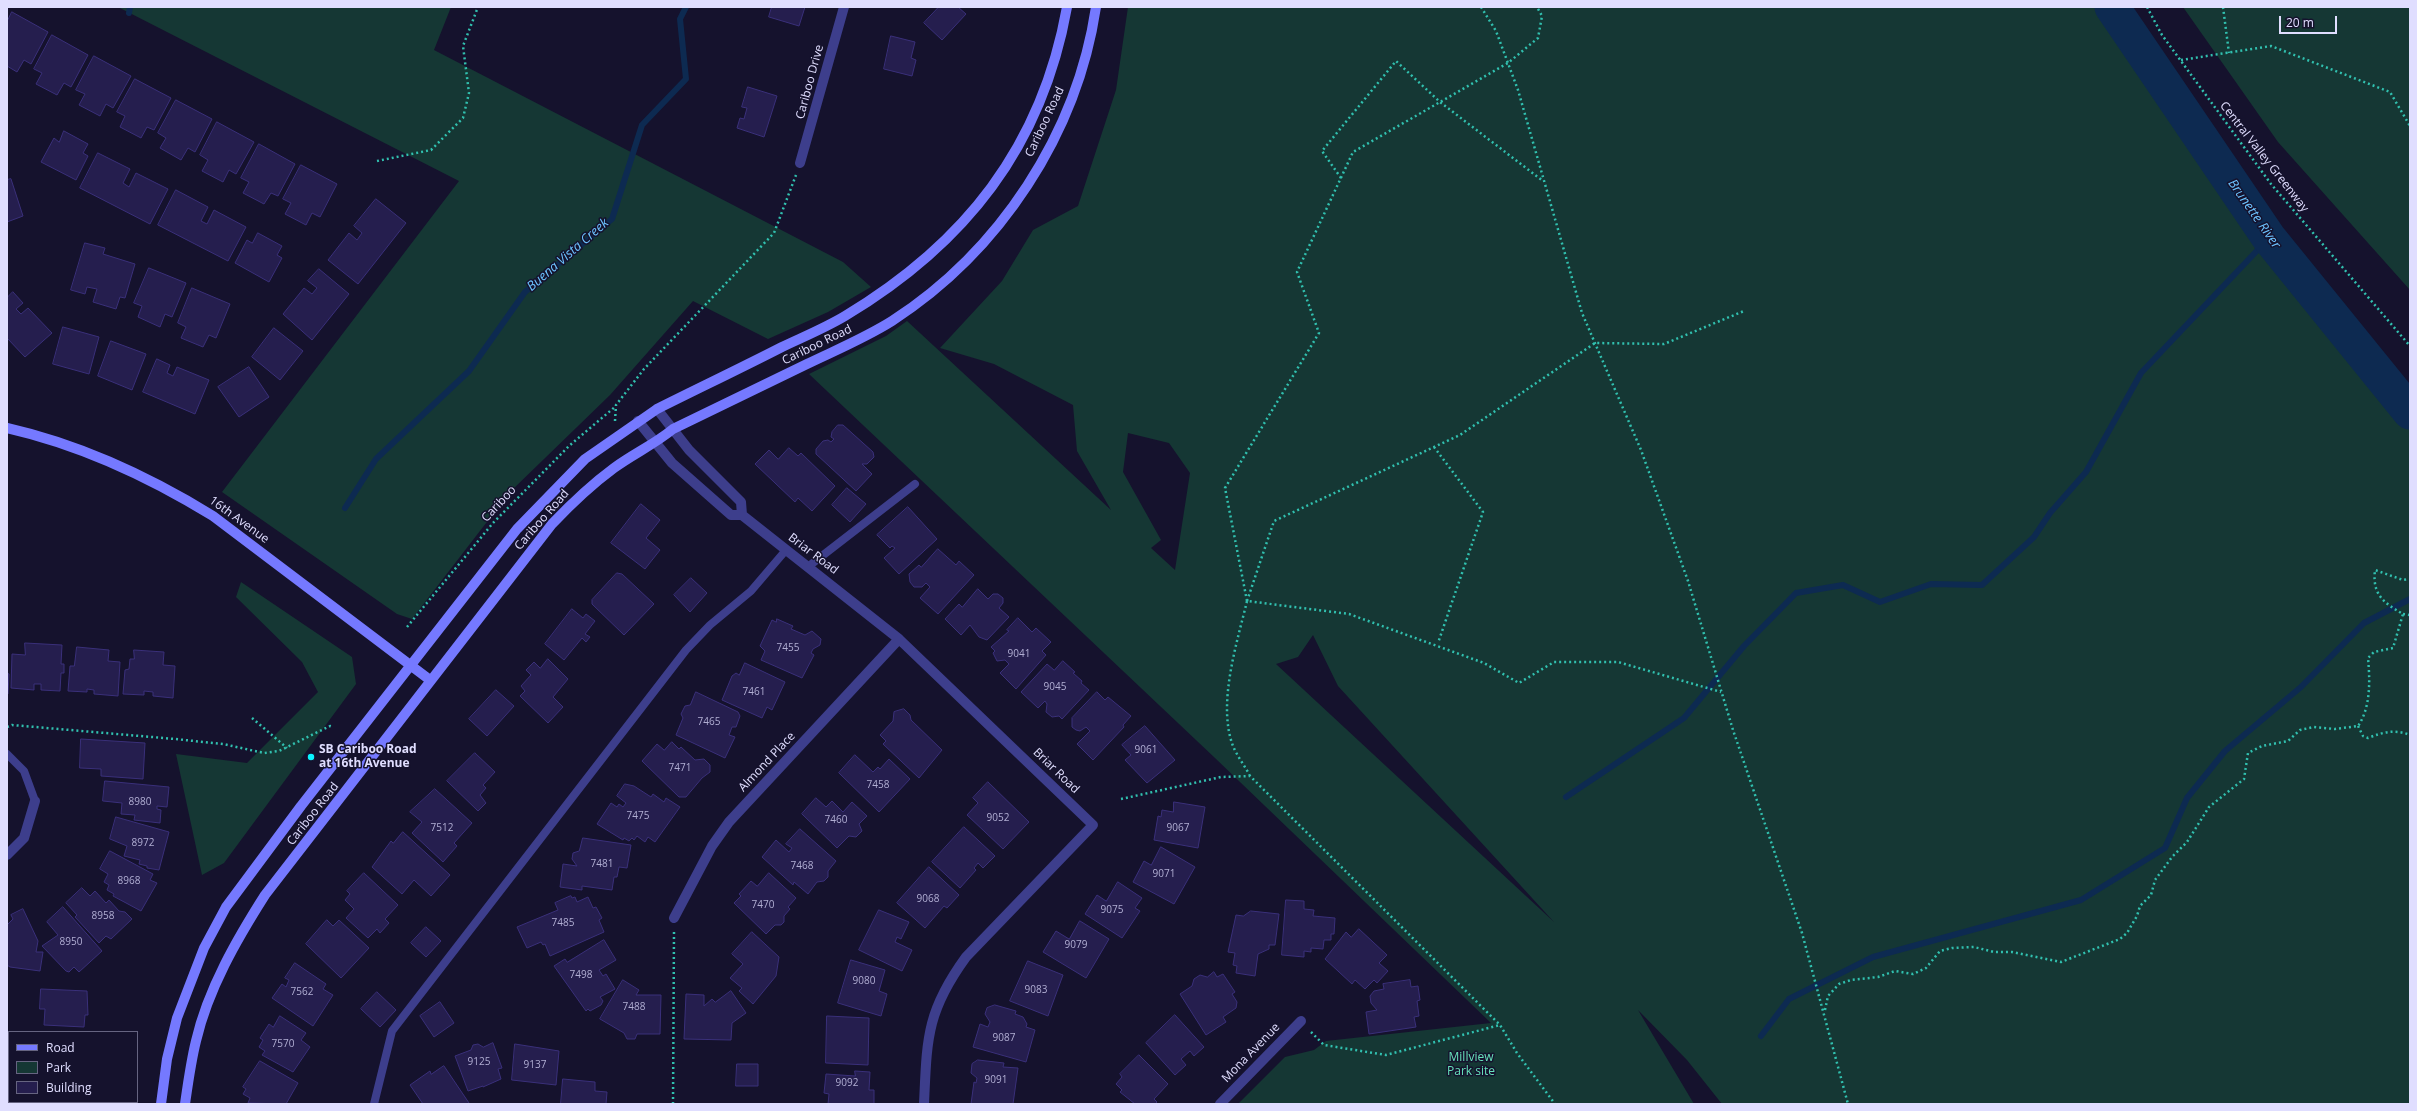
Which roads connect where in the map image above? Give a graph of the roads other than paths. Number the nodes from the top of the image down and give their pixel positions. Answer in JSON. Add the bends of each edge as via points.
{"nodes":[{"id":1,"x":844,"y":7,"type":"edge"},
{"id":2,"x":1067,"y":7,"type":"edge"},
{"id":3,"x":1096,"y":7,"type":"edge"},
{"id":4,"x":800,"y":164,"type":"road end"},
{"id":5,"x":657,"y":409,"type":"junction"},
{"id":6,"x":638,"y":421,"type":"junction"},
{"id":7,"x":7,"y":428,"type":"edge"},
{"id":8,"x":673,"y":429,"type":"junction"},
{"id":9,"x":655,"y":443,"type":"junction"},
{"id":10,"x":915,"y":484,"type":"dead end"},
{"id":11,"x":742,"y":515,"type":"junction"},
{"id":12,"x":786,"y":550,"type":"junction"},
{"id":13,"x":809,"y":566,"type":"junction"},
{"id":14,"x":899,"y":639,"type":"junction"},
{"id":15,"x":410,"y":666,"type":"junction"},
{"id":16,"x":430,"y":680,"type":"junction"},
{"id":17,"x":7,"y":754,"type":"edge"},
{"id":18,"x":35,"y":801,"type":"joint"},
{"id":19,"x":7,"y":855,"type":"edge"},
{"id":20,"x":674,"y":918,"type":"road end"},
{"id":21,"x":1301,"y":1021,"type":"road end"},
{"id":22,"x":161,"y":1104,"type":"edge"},
{"id":23,"x":185,"y":1104,"type":"edge"},
{"id":24,"x":374,"y":1104,"type":"edge"},
{"id":25,"x":924,"y":1104,"type":"edge"},
{"id":26,"x":1220,"y":1104,"type":"edge"}],
"edges":[{"from":1,"to":4,"type":"street","name":"Cariboo Drive"},
{"from":2,"to":5,"type":"street","name":"Cariboo Road","via":[[1051,72],[1022,140],[983,198],[938,249],[906,276],[844,317]]},
{"from":3,"to":8,"type":"street","name":"Cariboo Road","via":[[1092,34],[1078,84],[1053,142],[1012,209],[956,270],[920,301],[869,334]]},
{"from":5,"to":6,"type":"street","name":"Cariboo Road"},
{"from":5,"to":8,"type":"street"},
{"from":6,"to":9,"type":"street","name":"Briar Road"},
{"from":6,"to":15,"type":"street","name":"Cariboo Road","via":[[585,459],[517,529]]},
{"from":7,"to":15,"type":"street","name":"16th Avenue","via":[[65,443],[103,457],[177,493],[213,516]]},
{"from":8,"to":9,"type":"street","name":"Cariboo Road"},
{"from":8,"to":11,"type":"street","via":[[689,450],[741,502]]},
{"from":9,"to":11,"type":"street","name":"Briar Road","via":[[672,463],[730,515]]},
{"from":9,"to":16,"type":"street","name":"Cariboo Road","via":[[615,467],[552,524]]},
{"from":10,"to":13,"type":"lane"},
{"from":11,"to":12,"type":"street","name":"Briar Road"},
{"from":12,"to":13,"type":"street","name":"Briar Road"},
{"from":12,"to":24,"type":"lane","via":[[751,591],[710,625],[686,650],[392,1031]]},
{"from":13,"to":14,"type":"street","name":"Briar Road"},
{"from":14,"to":20,"type":"street","name":"Almond Place","via":[[729,822],[712,846]]},
{"from":14,"to":25,"type":"street","name":"Briar Road","via":[[1093,825],[966,957],[954,974],[939,999],[931,1020],[926,1044]]},
{"from":15,"to":16,"type":"street","name":"16th Avenue"},
{"from":15,"to":22,"type":"street","name":"Cariboo Road","via":[[226,906],[204,948],[177,1018],[167,1059]]},
{"from":16,"to":23,"type":"street","name":"Cariboo Road","via":[[265,895],[252,916],[211,998],[196,1040]]},
{"from":17,"to":18,"type":"lane","via":[[24,771]]},
{"from":18,"to":19,"type":"street","via":[[24,838]]},
{"from":21,"to":26,"type":"street","name":"Mona Avenue"}]}
